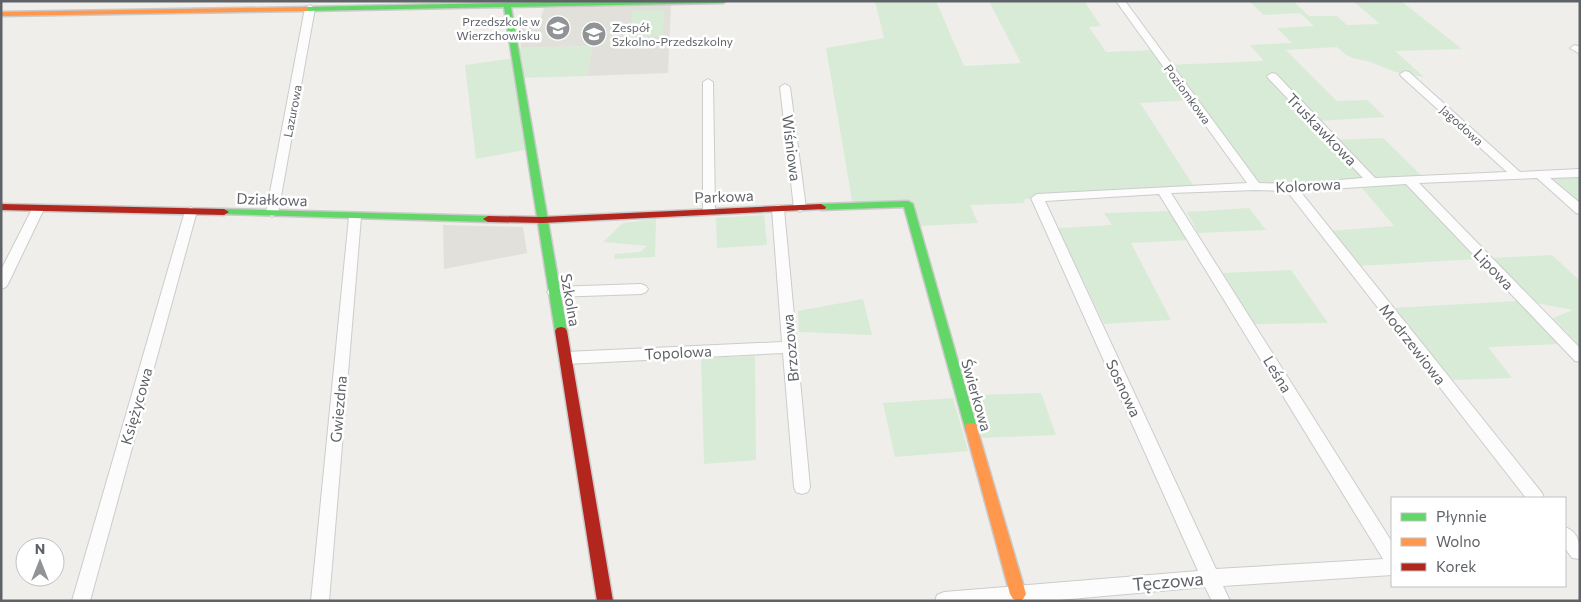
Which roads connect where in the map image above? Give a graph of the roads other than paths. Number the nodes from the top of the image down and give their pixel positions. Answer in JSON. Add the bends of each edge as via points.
{"nodes":[{"id":1,"x":722,"y":1,"type":"edge"},
{"id":2,"x":1120,"y":1,"type":"edge"},
{"id":3,"x":507,"y":3,"type":"edge"},
{"id":4,"x":310,"y":8,"type":"junction"},
{"id":5,"x":1,"y":14,"type":"edge"},
{"id":6,"x":1405,"y":74,"type":"dead end"},
{"id":7,"x":1272,"y":76,"type":"dead end"},
{"id":8,"x":708,"y":82,"type":"dead end"},
{"id":9,"x":785,"y":88,"type":"dead end"},
{"id":10,"x":1580,"y":173,"type":"edge"},
{"id":11,"x":1540,"y":175,"type":"junction"},
{"id":12,"x":1518,"y":176,"type":"junction"},
{"id":13,"x":1409,"y":180,"type":"junction"},
{"id":14,"x":1372,"y":181,"type":"junction"},
{"id":15,"x":1255,"y":186,"type":"junction"},
{"id":16,"x":1291,"y":188,"type":"junction"},
{"id":17,"x":1163,"y":190,"type":"junction"},
{"id":18,"x":1037,"y":198,"type":"joint"},
{"id":19,"x":908,"y":204,"type":"joint"},
{"id":20,"x":1,"y":207,"type":"edge"},
{"id":21,"x":38,"y":208,"type":"junction"},
{"id":22,"x":800,"y":208,"type":"junction"},
{"id":23,"x":778,"y":209,"type":"junction"},
{"id":24,"x":1580,"y":210,"type":"edge"},
{"id":25,"x":191,"y":211,"type":"junction"},
{"id":26,"x":709,"y":211,"type":"junction"},
{"id":27,"x":272,"y":214,"type":"junction"},
{"id":28,"x":355,"y":217,"type":"junction"},
{"id":29,"x":542,"y":220,"type":"junction"},
{"id":30,"x":1,"y":284,"type":"edge"},
{"id":31,"x":641,"y":289,"type":"dead end"},
{"id":32,"x":554,"y":292,"type":"junction"},
{"id":33,"x":790,"y":347,"type":"junction"},
{"id":34,"x":1580,"y":357,"type":"edge"},
{"id":35,"x":566,"y":358,"type":"junction"},
{"id":36,"x":802,"y":487,"type":"dead end"},
{"id":37,"x":1535,"y":497,"type":"edge"},
{"id":38,"x":1566,"y":537,"type":"edge"},
{"id":39,"x":1574,"y":552,"type":"edge"},
{"id":40,"x":1391,"y":555,"type":"edge"},
{"id":41,"x":1391,"y":567,"type":"edge"},
{"id":42,"x":1211,"y":578,"type":"junction"},
{"id":43,"x":1018,"y":594,"type":"junction"},
{"id":44,"x":81,"y":601,"type":"edge"},
{"id":45,"x":320,"y":601,"type":"edge"},
{"id":46,"x":605,"y":601,"type":"edge"},
{"id":47,"x":944,"y":601,"type":"edge"},
{"id":48,"x":1221,"y":601,"type":"edge"}],
"edges":[{"from":1,"to":3,"type":"street"},
{"from":2,"to":15,"type":"street","name":"Poziomkowa"},
{"from":3,"to":4,"type":"street"},
{"from":3,"to":29,"type":"street","name":"Szkolna"},
{"from":4,"to":5,"type":"street"},
{"from":4,"to":27,"type":"street","name":"Lazurowa"},
{"from":6,"to":12,"type":"street","name":"Jagodowa"},
{"from":7,"to":14,"type":"street","name":"Truskawkowa"},
{"from":8,"to":26,"type":"street"},
{"from":9,"to":22,"type":"street","name":"Wiśniowa"},
{"from":10,"to":11,"type":"street","name":"Kolorowa"},
{"from":11,"to":12,"type":"street","name":"Kolorowa"},
{"from":11,"to":24,"type":"street"},
{"from":12,"to":13,"type":"street","name":"Kolorowa"},
{"from":13,"to":14,"type":"street","name":"Kolorowa"},
{"from":13,"to":34,"type":"street","name":"Lipowa"},
{"from":14,"to":16,"type":"street","name":"Kolorowa"},
{"from":15,"to":16,"type":"street","name":"Kolorowa"},
{"from":15,"to":17,"type":"street","name":"Kolorowa"},
{"from":16,"to":37,"type":"street","name":"Modrzewiowa"},
{"from":17,"to":18,"type":"street","name":"Kolorowa"},
{"from":17,"to":40,"type":"street","name":"Leśna"},
{"from":18,"to":42,"type":"street","name":"Sosnowa"},
{"from":19,"to":22,"type":"street","name":"Parkowa"},
{"from":19,"to":43,"type":"street","name":"Świerkowa"},
{"from":20,"to":21,"type":"street","name":"Działkowa"},
{"from":21,"to":25,"type":"street","name":"Działkowa"},
{"from":21,"to":30,"type":"street"},
{"from":22,"to":23,"type":"street","name":"Parkowa"},
{"from":23,"to":26,"type":"street","name":"Parkowa"},
{"from":23,"to":33,"type":"street","name":"Brzozowa"},
{"from":25,"to":27,"type":"street","name":"Działkowa"},
{"from":25,"to":44,"type":"street","name":"Księżycowa"},
{"from":26,"to":29,"type":"street","name":"Parkowa"},
{"from":27,"to":28,"type":"street","name":"Działkowa"},
{"from":28,"to":29,"type":"street","name":"Działkowa"},
{"from":28,"to":45,"type":"street","name":"Gwiezdna"},
{"from":29,"to":32,"type":"street","name":"Szkolna"},
{"from":31,"to":32,"type":"street"},
{"from":32,"to":35,"type":"street","name":"Szkolna"},
{"from":33,"to":35,"type":"street","name":"Topolowa"},
{"from":33,"to":36,"type":"street","name":"Brzozowa"},
{"from":35,"to":46,"type":"street","name":"Szkolna"},
{"from":38,"to":39,"type":"street"},
{"from":41,"to":42,"type":"street","name":"Tęczowa"},
{"from":42,"to":43,"type":"street","name":"Tęczowa"},
{"from":42,"to":48,"type":"street","name":"Sosnowa"},
{"from":43,"to":47,"type":"street","name":"Tęczowa"}]}
